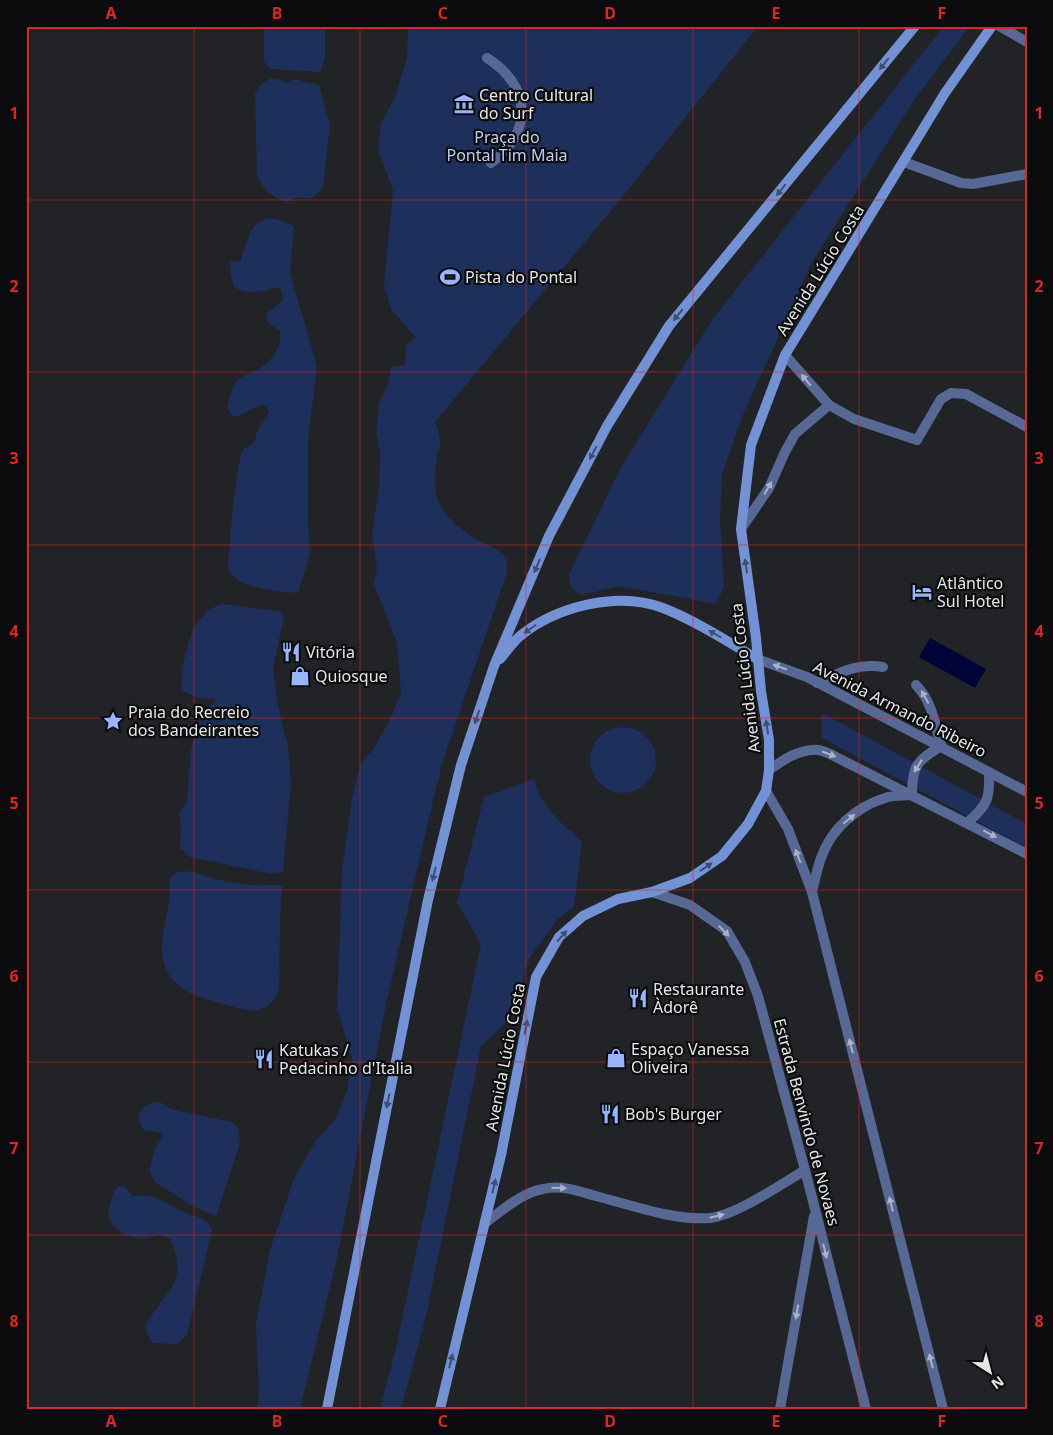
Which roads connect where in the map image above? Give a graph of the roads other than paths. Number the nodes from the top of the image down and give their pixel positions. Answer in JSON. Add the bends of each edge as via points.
{"nodes":[{"id":1,"x":915,"y":26,"type":"edge"},
{"id":2,"x":992,"y":26,"type":"edge"},
{"id":3,"x":999,"y":26,"type":"edge"},
{"id":4,"x":1027,"y":42,"type":"edge"},
{"id":5,"x":487,"y":58,"type":"dead end"},
{"id":6,"x":904,"y":162,"type":"junction"},
{"id":7,"x":490,"y":164,"type":"dead end"},
{"id":8,"x":1027,"y":174,"type":"edge"},
{"id":9,"x":785,"y":354,"type":"junction"},
{"id":10,"x":829,"y":405,"type":"junction"},
{"id":11,"x":1027,"y":427,"type":"edge"},
{"id":12,"x":741,"y":529,"type":"junction"},
{"id":13,"x":757,"y":658,"type":"junction"},
{"id":14,"x":494,"y":666,"type":"junction"},
{"id":15,"x":882,"y":666,"type":"dead end"},
{"id":16,"x":817,"y":683,"type":"junction"},
{"id":17,"x":916,"y":685,"type":"dead end"},
{"id":18,"x":941,"y":746,"type":"junction"},
{"id":19,"x":769,"y":770,"type":"junction"},
{"id":20,"x":989,"y":772,"type":"junction"},
{"id":21,"x":766,"y":790,"type":"junction"},
{"id":22,"x":1027,"y":792,"type":"edge"},
{"id":23,"x":912,"y":795,"type":"junction"},
{"id":24,"x":968,"y":822,"type":"junction"},
{"id":25,"x":1027,"y":854,"type":"edge"},
{"id":26,"x":652,"y":892,"type":"junction"},
{"id":27,"x":812,"y":892,"type":"junction"},
{"id":28,"x":804,"y":1170,"type":"junction"},
{"id":29,"x":815,"y":1212,"type":"junction"},
{"id":30,"x":485,"y":1223,"type":"junction"},
{"id":31,"x":327,"y":1409,"type":"edge"},
{"id":32,"x":440,"y":1409,"type":"edge"},
{"id":33,"x":780,"y":1409,"type":"edge"},
{"id":34,"x":866,"y":1409,"type":"edge"},
{"id":35,"x":943,"y":1409,"type":"edge"}],
"edges":[{"from":1,"to":14,"type":"main road","one_way":true,"via":[[669,326],[607,426],[550,536]]},
{"from":2,"to":6,"type":"main road","name":"Avenida Lúcio Costa","via":[[945,93]]},
{"from":3,"to":4,"type":"street"},
{"from":5,"to":7,"type":"street","via":[[510,76],[521,102],[515,139]]},
{"from":6,"to":8,"type":"street","via":[[961,183],[973,184]]},
{"from":6,"to":9,"type":"main road","name":"Avenida Lúcio Costa"},
{"from":10,"to":9,"type":"street","one_way":true},
{"from":9,"to":12,"type":"main road","name":"Avenida Lúcio Costa","via":[[751,445]]},
{"from":10,"to":11,"type":"street","via":[[854,419],[917,440],[942,399],[957,392]]},
{"from":12,"to":10,"type":"street","one_way":true,"via":[[769,488],[795,434]]},
{"from":13,"to":12,"type":"main road","name":"Avenida Lúcio Costa","one_way":true},
{"from":13,"to":14,"type":"main road","one_way":true,"via":[[662,608],[624,600],[576,607],[545,619],[519,637]]},
{"from":16,"to":13,"type":"street","name":"Avenida Armando Ribeiro","one_way":true},
{"from":19,"to":13,"type":"main road","name":"Avenida Lúcio Costa","one_way":true,"via":[[769,740]]},
{"from":14,"to":31,"type":"main road","one_way":true,"via":[[461,765],[428,900]]},
{"from":15,"to":16,"type":"street","via":[[856,666]]},
{"from":16,"to":18,"type":"street","name":"Avenida Armando Ribeiro"},
{"from":18,"to":17,"type":"street","one_way":true,"via":[[928,700]]},
{"from":18,"to":20,"type":"street","name":"Avenida Armando Ribeiro"},
{"from":18,"to":23,"type":"street","one_way":true,"via":[[924,757],[916,767]]},
{"from":19,"to":21,"type":"main road","name":"Avenida Lúcio Costa"},
{"from":19,"to":23,"type":"street","one_way":true,"via":[[784,759],[815,749]]},
{"from":20,"to":22,"type":"street","name":"Avenida Armando Ribeiro"},
{"from":20,"to":24,"type":"street","via":[[987,803]]},
{"from":26,"to":21,"type":"main road","name":"Avenida Lúcio Costa","one_way":true,"via":[[690,878],[722,856],[748,824]]},
{"from":27,"to":21,"type":"street","one_way":true,"via":[[788,829]]},
{"from":23,"to":24,"type":"street"},
{"from":27,"to":23,"type":"street","one_way":true,"via":[[821,857],[830,838],[845,821],[886,798]]},
{"from":24,"to":25,"type":"street","one_way":true},
{"from":26,"to":28,"type":"street","name":"Estrada Benvindo de Novaes","one_way":true,"via":[[690,905],[727,931],[745,962],[758,996]]},
{"from":30,"to":26,"type":"main road","name":"Avenida Lúcio Costa","one_way":true,"via":[[536,977],[559,937],[583,916],[618,899]]},
{"from":35,"to":27,"type":"street","one_way":true},
{"from":28,"to":29,"type":"street","name":"Estrada Benvindo de Novaes"},
{"from":30,"to":28,"type":"street","one_way":true,"via":[[523,1196],[562,1187],[671,1215],[713,1218],[774,1190]]},
{"from":29,"to":33,"type":"street","one_way":true},
{"from":29,"to":34,"type":"street","name":"Estrada Benvindo de Novaes","one_way":true},
{"from":32,"to":30,"type":"main road","name":"Avenida Lúcio Costa","one_way":true}]}
